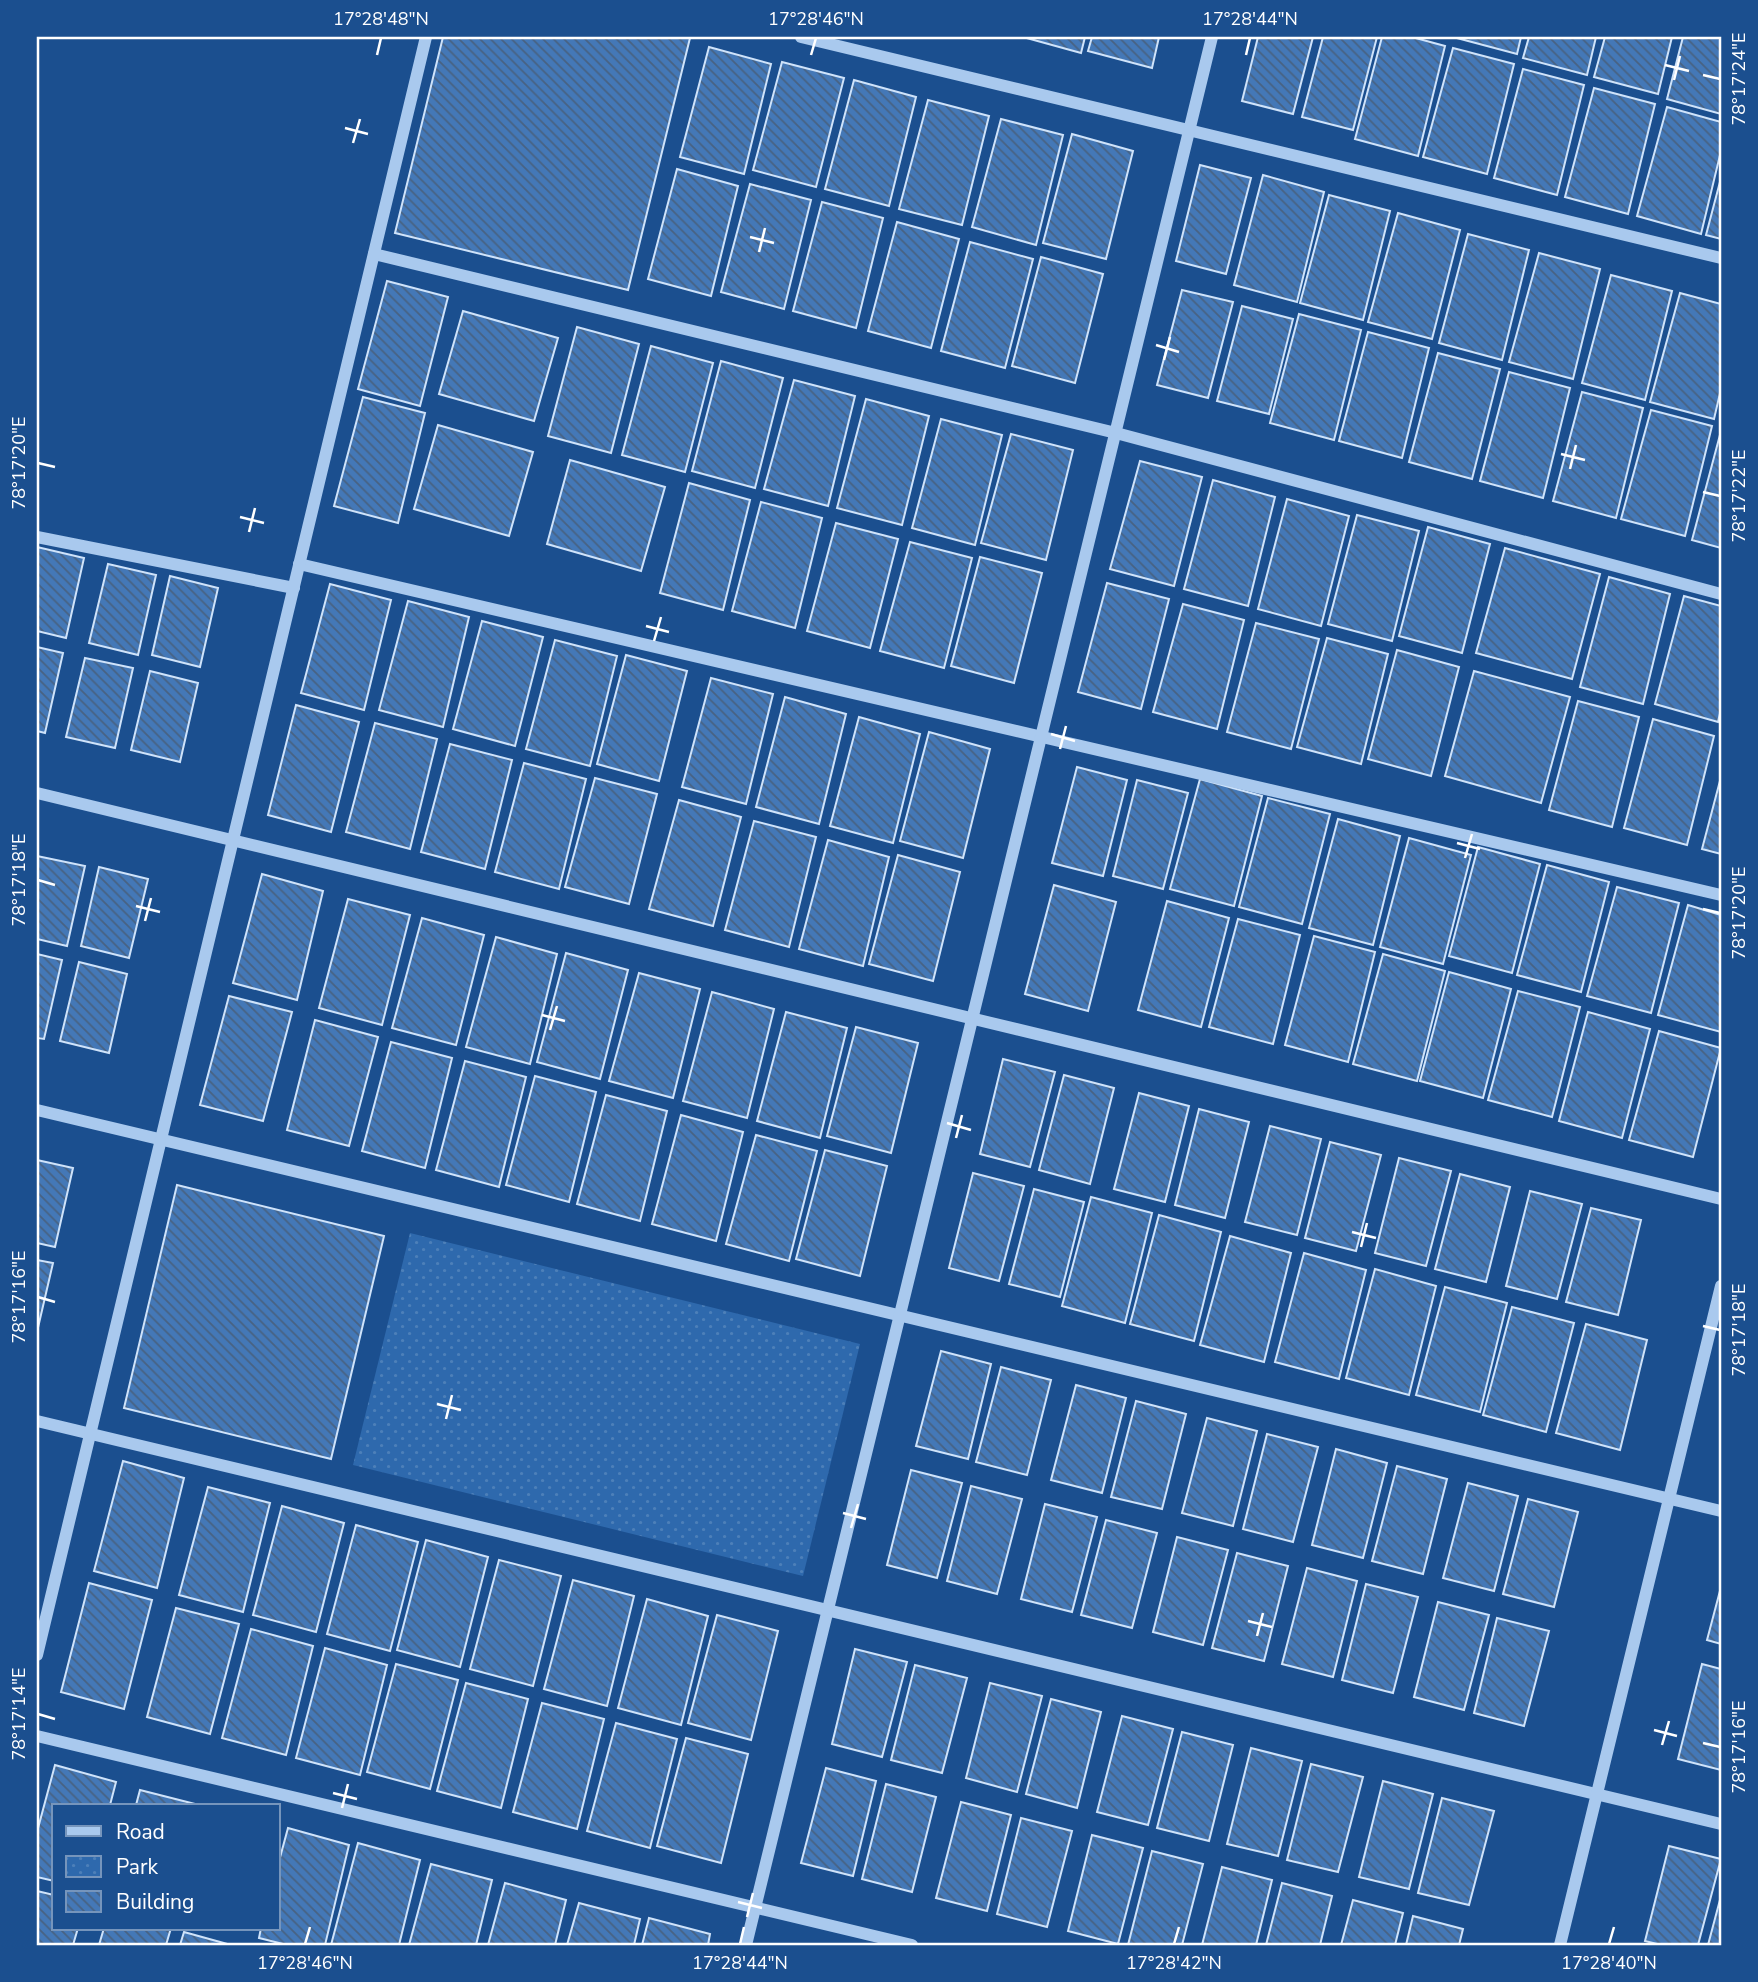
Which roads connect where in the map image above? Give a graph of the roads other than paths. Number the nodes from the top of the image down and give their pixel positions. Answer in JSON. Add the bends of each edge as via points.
{"nodes":[{"id":1,"x":426,"y":37,"type":"edge"},
{"id":2,"x":801,"y":37,"type":"edge"},
{"id":3,"x":1212,"y":37,"type":"edge"},
{"id":4,"x":1190,"y":131,"type":"junction"},
{"id":5,"x":374,"y":254,"type":"junction"},
{"id":6,"x":1721,"y":258,"type":"edge"},
{"id":7,"x":1116,"y":433,"type":"junction"},
{"id":8,"x":37,"y":537,"type":"edge"},
{"id":9,"x":299,"y":564,"type":"junction"},
{"id":10,"x":294,"y":587,"type":"junction"},
{"id":11,"x":1721,"y":594,"type":"edge"},
{"id":12,"x":1042,"y":737,"type":"junction"},
{"id":13,"x":37,"y":793,"type":"edge"},
{"id":14,"x":233,"y":840,"type":"junction"},
{"id":15,"x":1721,"y":895,"type":"edge"},
{"id":16,"x":973,"y":1018,"type":"junction"},
{"id":17,"x":37,"y":1110,"type":"edge"},
{"id":18,"x":160,"y":1140,"type":"junction"},
{"id":19,"x":1721,"y":1199,"type":"edge"},
{"id":20,"x":1721,"y":1286,"type":"edge"},
{"id":21,"x":900,"y":1316,"type":"junction"},
{"id":22,"x":37,"y":1421,"type":"edge"},
{"id":23,"x":90,"y":1434,"type":"junction"},
{"id":24,"x":1669,"y":1499,"type":"junction"},
{"id":25,"x":1721,"y":1511,"type":"edge"},
{"id":26,"x":828,"y":1611,"type":"junction"},
{"id":27,"x":37,"y":1654,"type":"edge"},
{"id":28,"x":37,"y":1737,"type":"edge"},
{"id":29,"x":1597,"y":1794,"type":"junction"},
{"id":30,"x":1721,"y":1824,"type":"edge"},
{"id":31,"x":755,"y":1908,"type":"junction"},
{"id":32,"x":746,"y":1945,"type":"edge"},
{"id":33,"x":912,"y":1945,"type":"edge"},
{"id":34,"x":1560,"y":1945,"type":"edge"}],
"edges":[{"from":1,"to":5,"type":"street"},
{"from":2,"to":4,"type":"street"},
{"from":3,"to":4,"type":"street"},
{"from":4,"to":6,"type":"street"},
{"from":4,"to":7,"type":"street"},
{"from":5,"to":7,"type":"street"},
{"from":5,"to":9,"type":"street"},
{"from":7,"to":11,"type":"street"},
{"from":7,"to":12,"type":"street"},
{"from":8,"to":10,"type":"street"},
{"from":9,"to":10,"type":"street"},
{"from":9,"to":12,"type":"street"},
{"from":10,"to":14,"type":"street"},
{"from":12,"to":15,"type":"street"},
{"from":12,"to":16,"type":"street"},
{"from":13,"to":14,"type":"street"},
{"from":14,"to":16,"type":"street"},
{"from":14,"to":18,"type":"street"},
{"from":16,"to":19,"type":"street"},
{"from":16,"to":21,"type":"street"},
{"from":17,"to":18,"type":"street"},
{"from":18,"to":21,"type":"street"},
{"from":18,"to":23,"type":"street"},
{"from":20,"to":24,"type":"street"},
{"from":21,"to":24,"type":"street"},
{"from":21,"to":26,"type":"street"},
{"from":22,"to":23,"type":"street"},
{"from":23,"to":26,"type":"street"},
{"from":23,"to":27,"type":"street"},
{"from":24,"to":25,"type":"street"},
{"from":24,"to":29,"type":"street"},
{"from":26,"to":29,"type":"street"},
{"from":26,"to":31,"type":"street"},
{"from":28,"to":31,"type":"street"},
{"from":29,"to":30,"type":"street"},
{"from":29,"to":34,"type":"street"},
{"from":31,"to":32,"type":"street"},
{"from":31,"to":33,"type":"street"}]}
